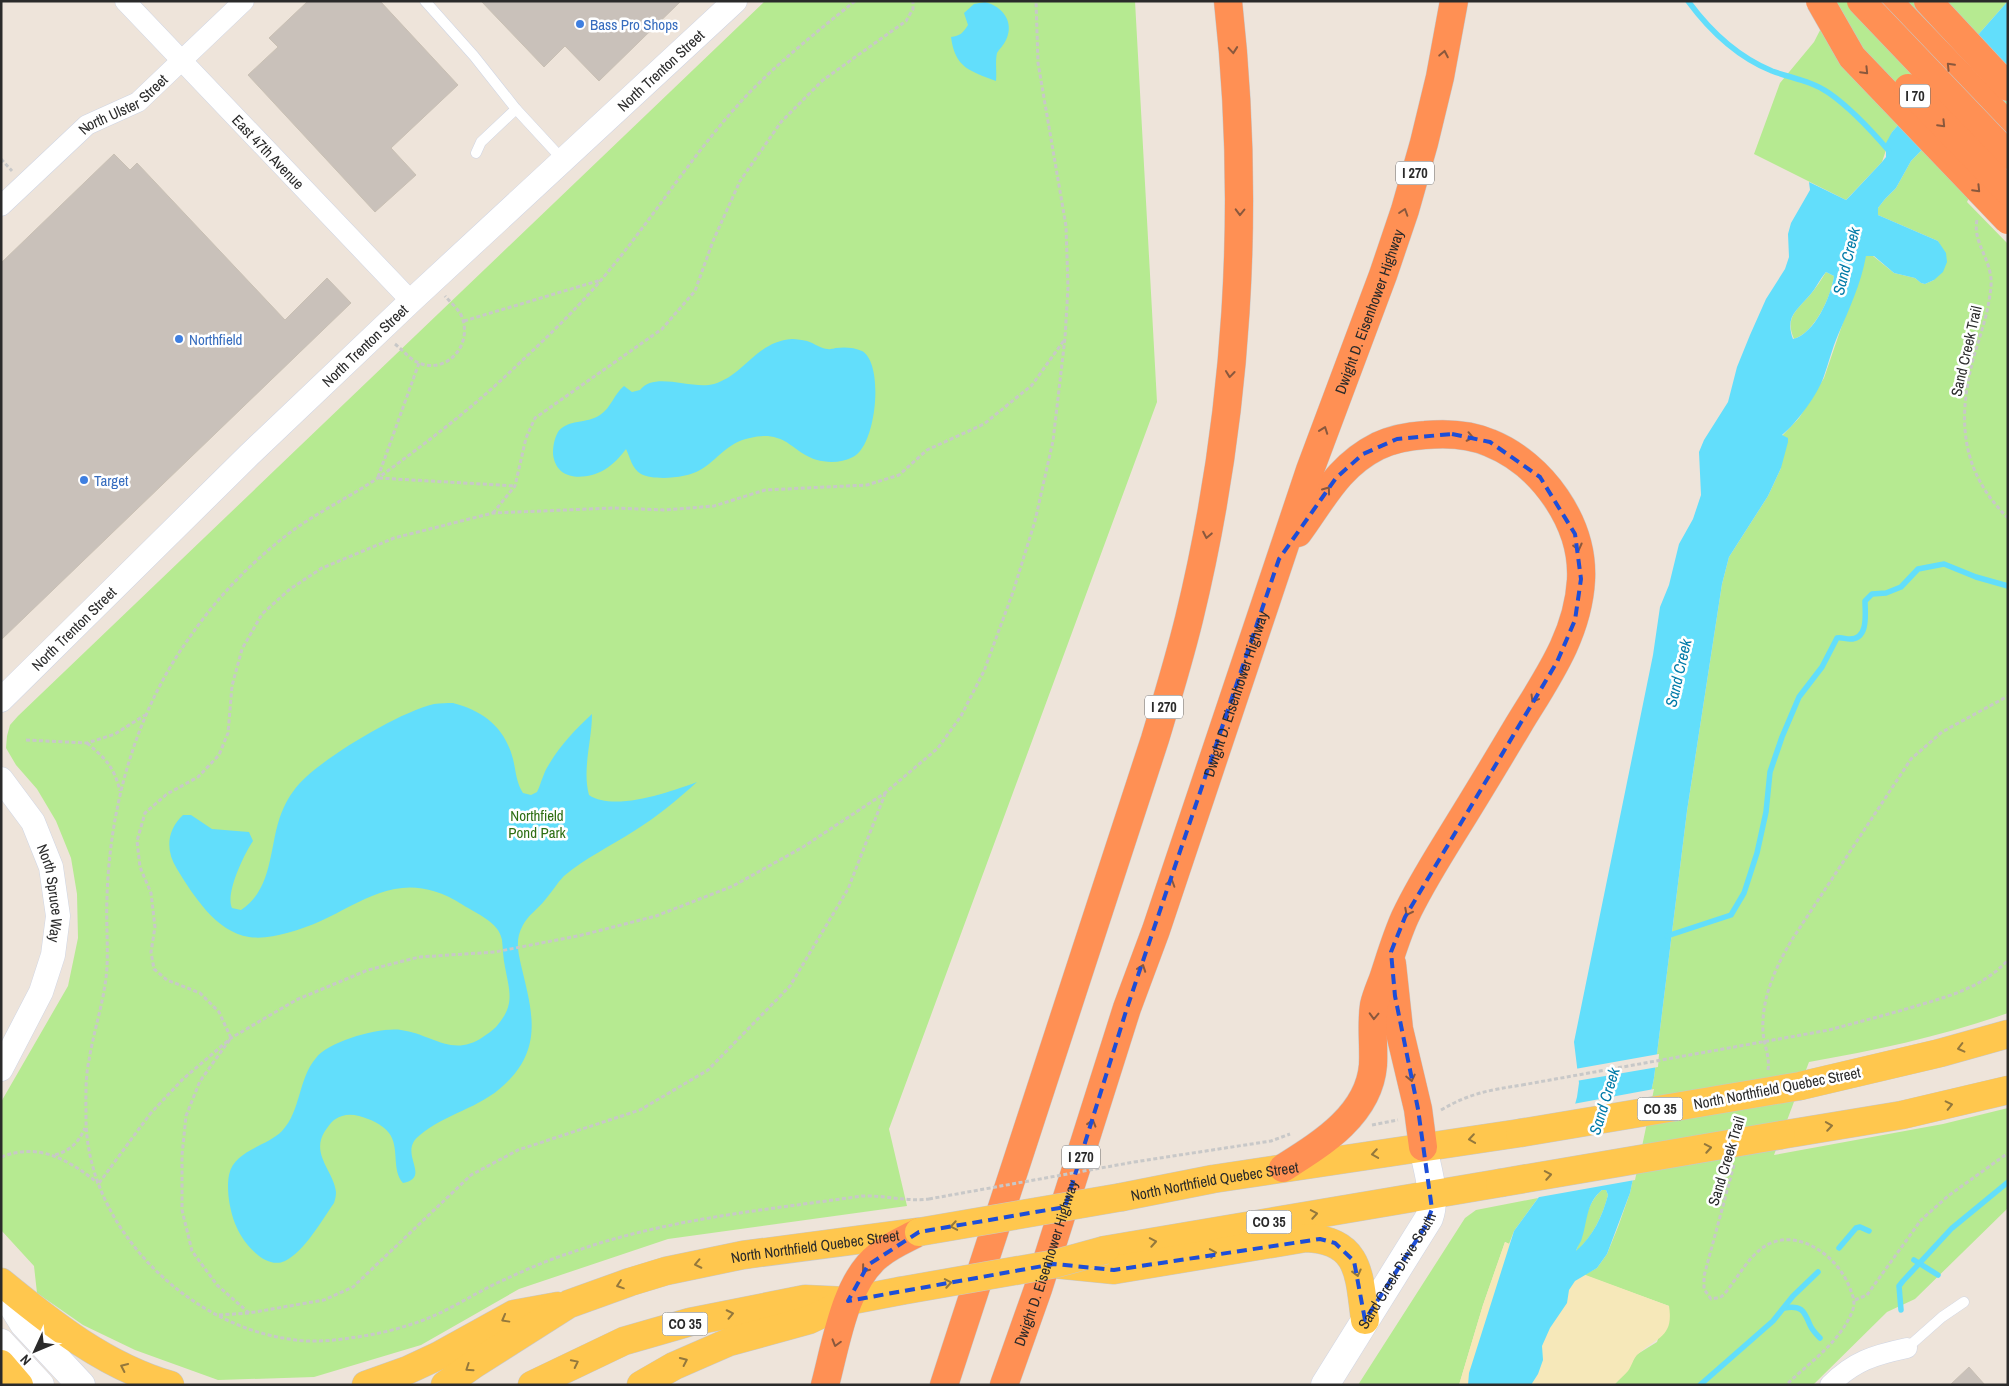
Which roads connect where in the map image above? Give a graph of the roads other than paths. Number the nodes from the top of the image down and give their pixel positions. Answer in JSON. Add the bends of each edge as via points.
{"nodes":[{"id":1,"x":125,"y":1,"type":"edge"},
{"id":2,"x":244,"y":1,"type":"edge"},
{"id":3,"x":426,"y":1,"type":"edge"},
{"id":4,"x":735,"y":1,"type":"edge"},
{"id":5,"x":1228,"y":1,"type":"edge"},
{"id":6,"x":1454,"y":1,"type":"edge"},
{"id":7,"x":1821,"y":1,"type":"edge"},
{"id":8,"x":1860,"y":1,"type":"edge"},
{"id":9,"x":1888,"y":1,"type":"edge"},
{"id":10,"x":1928,"y":1,"type":"edge"},
{"id":11,"x":182,"y":60,"type":"junction"},
{"id":12,"x":2008,"y":87,"type":"edge"},
{"id":13,"x":516,"y":109,"type":"junction"},
{"id":14,"x":2008,"y":126,"type":"edge"},
{"id":15,"x":476,"y":153,"type":"dead end"},
{"id":16,"x":2008,"y":155,"type":"edge"},
{"id":17,"x":563,"y":160,"type":"junction"},
{"id":18,"x":2008,"y":191,"type":"edge"},
{"id":19,"x":1,"y":206,"type":"edge"},
{"id":20,"x":2008,"y":220,"type":"edge"},
{"id":21,"x":411,"y":301,"type":"junction"},
{"id":22,"x":1279,"y":559,"type":"junction"},
{"id":23,"x":1,"y":700,"type":"edge"},
{"id":24,"x":1,"y":779,"type":"edge"},
{"id":25,"x":1392,"y":952,"type":"junction"},
{"id":26,"x":2008,"y":1034,"type":"edge"},
{"id":27,"x":1,"y":1068,"type":"edge"},
{"id":28,"x":2008,"y":1090,"type":"edge"},
{"id":29,"x":1424,"y":1146,"type":"junction"},
{"id":30,"x":1283,"y":1168,"type":"junction"},
{"id":31,"x":1432,"y":1195,"type":"junction"},
{"id":32,"x":919,"y":1232,"type":"junction"},
{"id":33,"x":1103,"y":1259,"type":"junction"},
{"id":34,"x":1,"y":1282,"type":"edge"},
{"id":35,"x":1,"y":1287,"type":"edge"},
{"id":36,"x":848,"y":1301,"type":"junction"},
{"id":37,"x":1964,"y":1302,"type":"dead end"},
{"id":38,"x":569,"y":1304,"type":"junction"},
{"id":39,"x":1365,"y":1320,"type":"junction"},
{"id":40,"x":1,"y":1343,"type":"edge"},
{"id":41,"x":1907,"y":1348,"type":"joint"},
{"id":42,"x":1,"y":1364,"type":"edge"},
{"id":43,"x":19,"y":1385,"type":"edge"},
{"id":44,"x":40,"y":1385,"type":"edge"},
{"id":45,"x":81,"y":1385,"type":"edge"},
{"id":46,"x":170,"y":1385,"type":"edge"},
{"id":47,"x":366,"y":1385,"type":"edge"},
{"id":48,"x":445,"y":1385,"type":"edge"},
{"id":49,"x":532,"y":1385,"type":"edge"},
{"id":50,"x":641,"y":1385,"type":"edge"},
{"id":51,"x":826,"y":1385,"type":"edge"},
{"id":52,"x":944,"y":1385,"type":"edge"},
{"id":53,"x":1004,"y":1385,"type":"edge"},
{"id":54,"x":1325,"y":1385,"type":"edge"},
{"id":55,"x":1830,"y":1385,"type":"edge"}],
"edges":[{"from":1,"to":11,"type":"street","name":"East 47th Avenue"},
{"from":2,"to":11,"type":"street","name":"North Ulster Street"},
{"from":3,"to":13,"type":"lane"},
{"from":4,"to":17,"type":"street","name":"North Trenton Street"},
{"from":5,"to":52,"type":"highway","number":"I 270","one_way":true,"via":[[1240,184],[1238,280],[1219,467],[1200,567],[1155,739]]},
{"from":22,"to":6,"type":"highway","name":"Dwight D. Eisenhower Highway","number":"I 270","one_way":true,"via":[[1405,210],[1440,77]]},
{"from":7,"to":18,"type":"highway","number":"I 70","one_way":true,"bridge":true},
{"from":7,"to":20,"type":"highway","one_way":true,"bridge":true,"via":[[1852,57]]},
{"from":8,"to":16,"type":"highway","bridge":true},
{"from":14,"to":9,"type":"highway","one_way":true},
{"from":10,"to":12,"type":"highway"},
{"from":11,"to":19,"type":"street","name":"North Ulster Street","via":[[138,102],[88,124]]},
{"from":11,"to":21,"type":"street","name":"East 47th Avenue"},
{"from":13,"to":15,"type":"lane","via":[[481,142]]},
{"from":13,"to":17,"type":"lane"},
{"from":17,"to":21,"type":"street","name":"North Trenton Street"},
{"from":21,"to":23,"type":"street","name":"North Trenton Street"},
{"from":22,"to":25,"type":"highway","one_way":true,"via":[[1313,513],[1324,492],[1348,465],[1379,445],[1433,434],[1471,437],[1508,451],[1540,477],[1554,494],[1575,534],[1582,579],[1568,640],[1428,874],[1405,917]]},
{"from":53,"to":22,"type":"highway","name":"Dwight D. Eisenhower Highway","number":"I 270","one_way":true},
{"from":24,"to":27,"type":"street","name":"North Spruce Way","via":[[33,822],[51,867],[58,916],[53,955],[42,992]]},
{"from":25,"to":29,"type":"highway","one_way":true,"via":[[1399,1029]]},
{"from":25,"to":30,"type":"highway","one_way":true,"via":[[1374,1004],[1373,1067],[1361,1100],[1325,1141]]},
{"from":26,"to":29,"type":"main road","name":"North Northfield Quebec Street","number":"CO 35","one_way":true,"bridge":true,"via":[[1800,1086]]},
{"from":31,"to":28,"type":"main road","number":"CO 35","one_way":true,"bridge":true,"via":[[1902,1115]]},
{"from":29,"to":30,"type":"main road","name":"North Northfield Quebec Street","number":"CO 35","one_way":true},
{"from":29,"to":31,"type":"main road","name":"Sand Creek Drive South"},
{"from":30,"to":32,"type":"main road","name":"North Northfield Quebec Street","number":"CO 35","one_way":true,"bridge":true},
{"from":33,"to":31,"type":"main road","number":"CO 35","one_way":true},
{"from":31,"to":39,"type":"main road","name":"Sand Creek Drive South","via":[[1432,1210],[1425,1227]]},
{"from":32,"to":36,"type":"highway","one_way":true,"via":[[878,1255],[859,1276]]},
{"from":32,"to":38,"type":"main road","name":"North Northfield Quebec Street","number":"CO 35","one_way":true,"via":[[702,1263],[639,1279]]},
{"from":36,"to":33,"type":"main road","number":"CO 35","one_way":true,"bridge":true,"via":[[1054,1264]]},
{"from":33,"to":39,"type":"main road","one_way":true,"via":[[1114,1270],[1306,1238],[1320,1239],[1335,1243],[1354,1261]]},
{"from":46,"to":34,"type":"main road","one_way":true,"via":[[151,1380],[111,1361],[70,1336]]},
{"from":35,"to":45,"type":"main road","via":[[24,1324]]},
{"from":49,"to":36,"type":"main road","number":"CO 35","one_way":true,"via":[[624,1341],[690,1322],[804,1299]]},
{"from":50,"to":36,"type":"main road","one_way":true,"via":[[674,1366],[729,1342],[809,1320]]},
{"from":36,"to":51,"type":"highway","one_way":true},
{"from":37,"to":41,"type":"lane"},
{"from":38,"to":47,"type":"main road","one_way":true,"via":[[514,1314],[438,1356]]},
{"from":38,"to":48,"type":"main road","name":"North Northfield Quebec Street","number":"CO 35","one_way":true},
{"from":39,"to":54,"type":"main road","name":"Sand Creek Drive South"},
{"from":40,"to":44,"type":"main road"},
{"from":41,"to":55,"type":"street","via":[[1876,1354],[1857,1362]]},
{"from":42,"to":43,"type":"main road"}]}
